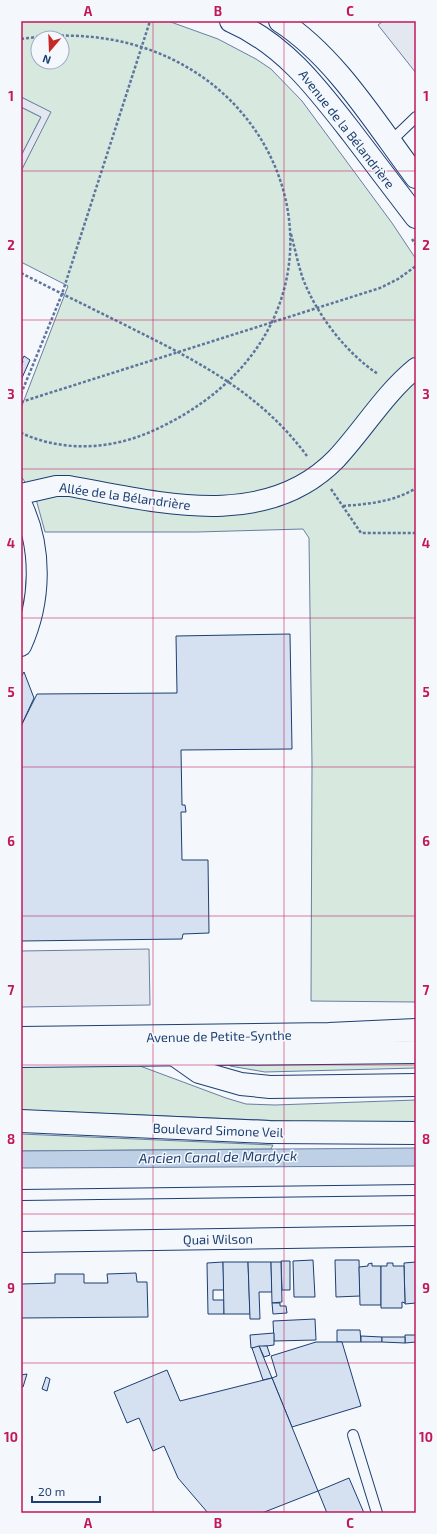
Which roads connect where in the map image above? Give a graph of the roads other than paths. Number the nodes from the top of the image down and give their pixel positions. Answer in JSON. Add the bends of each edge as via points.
{"nodes":[{"id":1,"x":231,"y":21,"type":"edge"},
{"id":2,"x":280,"y":21,"type":"edge"},
{"id":3,"x":416,"y":117,"type":"edge"},
{"id":4,"x":390,"y":142,"type":"junction"},
{"id":5,"x":416,"y":177,"type":"edge"},
{"id":6,"x":416,"y":218,"type":"edge"},
{"id":7,"x":416,"y":368,"type":"edge"},
{"id":8,"x":21,"y":494,"type":"edge"},
{"id":9,"x":21,"y":503,"type":"edge"},
{"id":10,"x":21,"y":646,"type":"edge"},
{"id":11,"x":416,"y":1030,"type":"edge"},
{"id":12,"x":149,"y":1037,"type":"junction"},
{"id":13,"x":21,"y":1038,"type":"edge"},
{"id":14,"x":416,"y":1052,"type":"edge"},
{"id":15,"x":173,"y":1054,"type":"junction"},
{"id":16,"x":21,"y":1056,"type":"edge"},
{"id":17,"x":416,"y":1085,"type":"edge"},
{"id":18,"x":21,"y":1121,"type":"edge"},
{"id":19,"x":416,"y":1133,"type":"edge"},
{"id":20,"x":416,"y":1190,"type":"edge"},
{"id":21,"x":21,"y":1195,"type":"edge"},
{"id":22,"x":416,"y":1236,"type":"edge"},
{"id":23,"x":21,"y":1242,"type":"edge"},
{"id":24,"x":353,"y":1435,"type":"dead end"},
{"id":25,"x":377,"y":1513,"type":"edge"}],
"edges":[{"from":1,"to":6,"type":"street","name":"Avenue de la Bélandrière","via":[[263,39],[299,68]]},
{"from":2,"to":4,"type":"street","name":"Avenue de la Bélandrière","via":[[300,35],[332,66]]},
{"from":3,"to":4,"type":"lane"},
{"from":4,"to":5,"type":"street","name":"Avenue de la Bélandrière"},
{"from":7,"to":8,"type":"street","name":"Allée de la Bélandrière","via":[[397,384],[348,445],[319,473],[283,495],[251,503],[200,506],[164,504],[69,486],[42,488]]},
{"from":9,"to":10,"type":"street","via":[[30,529],[37,577],[33,613]]},
{"from":11,"to":12,"type":"street","name":"Avenue de Petite-Synthe"},
{"from":12,"to":13,"type":"street","name":"Avenue de Petite-Synthe"},
{"from":12,"to":15,"type":"street"},
{"from":14,"to":15,"type":"street","name":"Avenue de Petite-Synthe"},
{"from":15,"to":16,"type":"street","name":"Avenue de Petite-Synthe"},
{"from":15,"to":17,"type":"street","via":[[206,1074],[254,1086]]},
{"from":18,"to":19,"type":"street","name":"Boulevard Simone Veil","via":[[269,1132]]},
{"from":20,"to":21,"type":"lane"},
{"from":22,"to":23,"type":"street","name":"Quai Wilson"},
{"from":24,"to":25,"type":"lane"}]}
